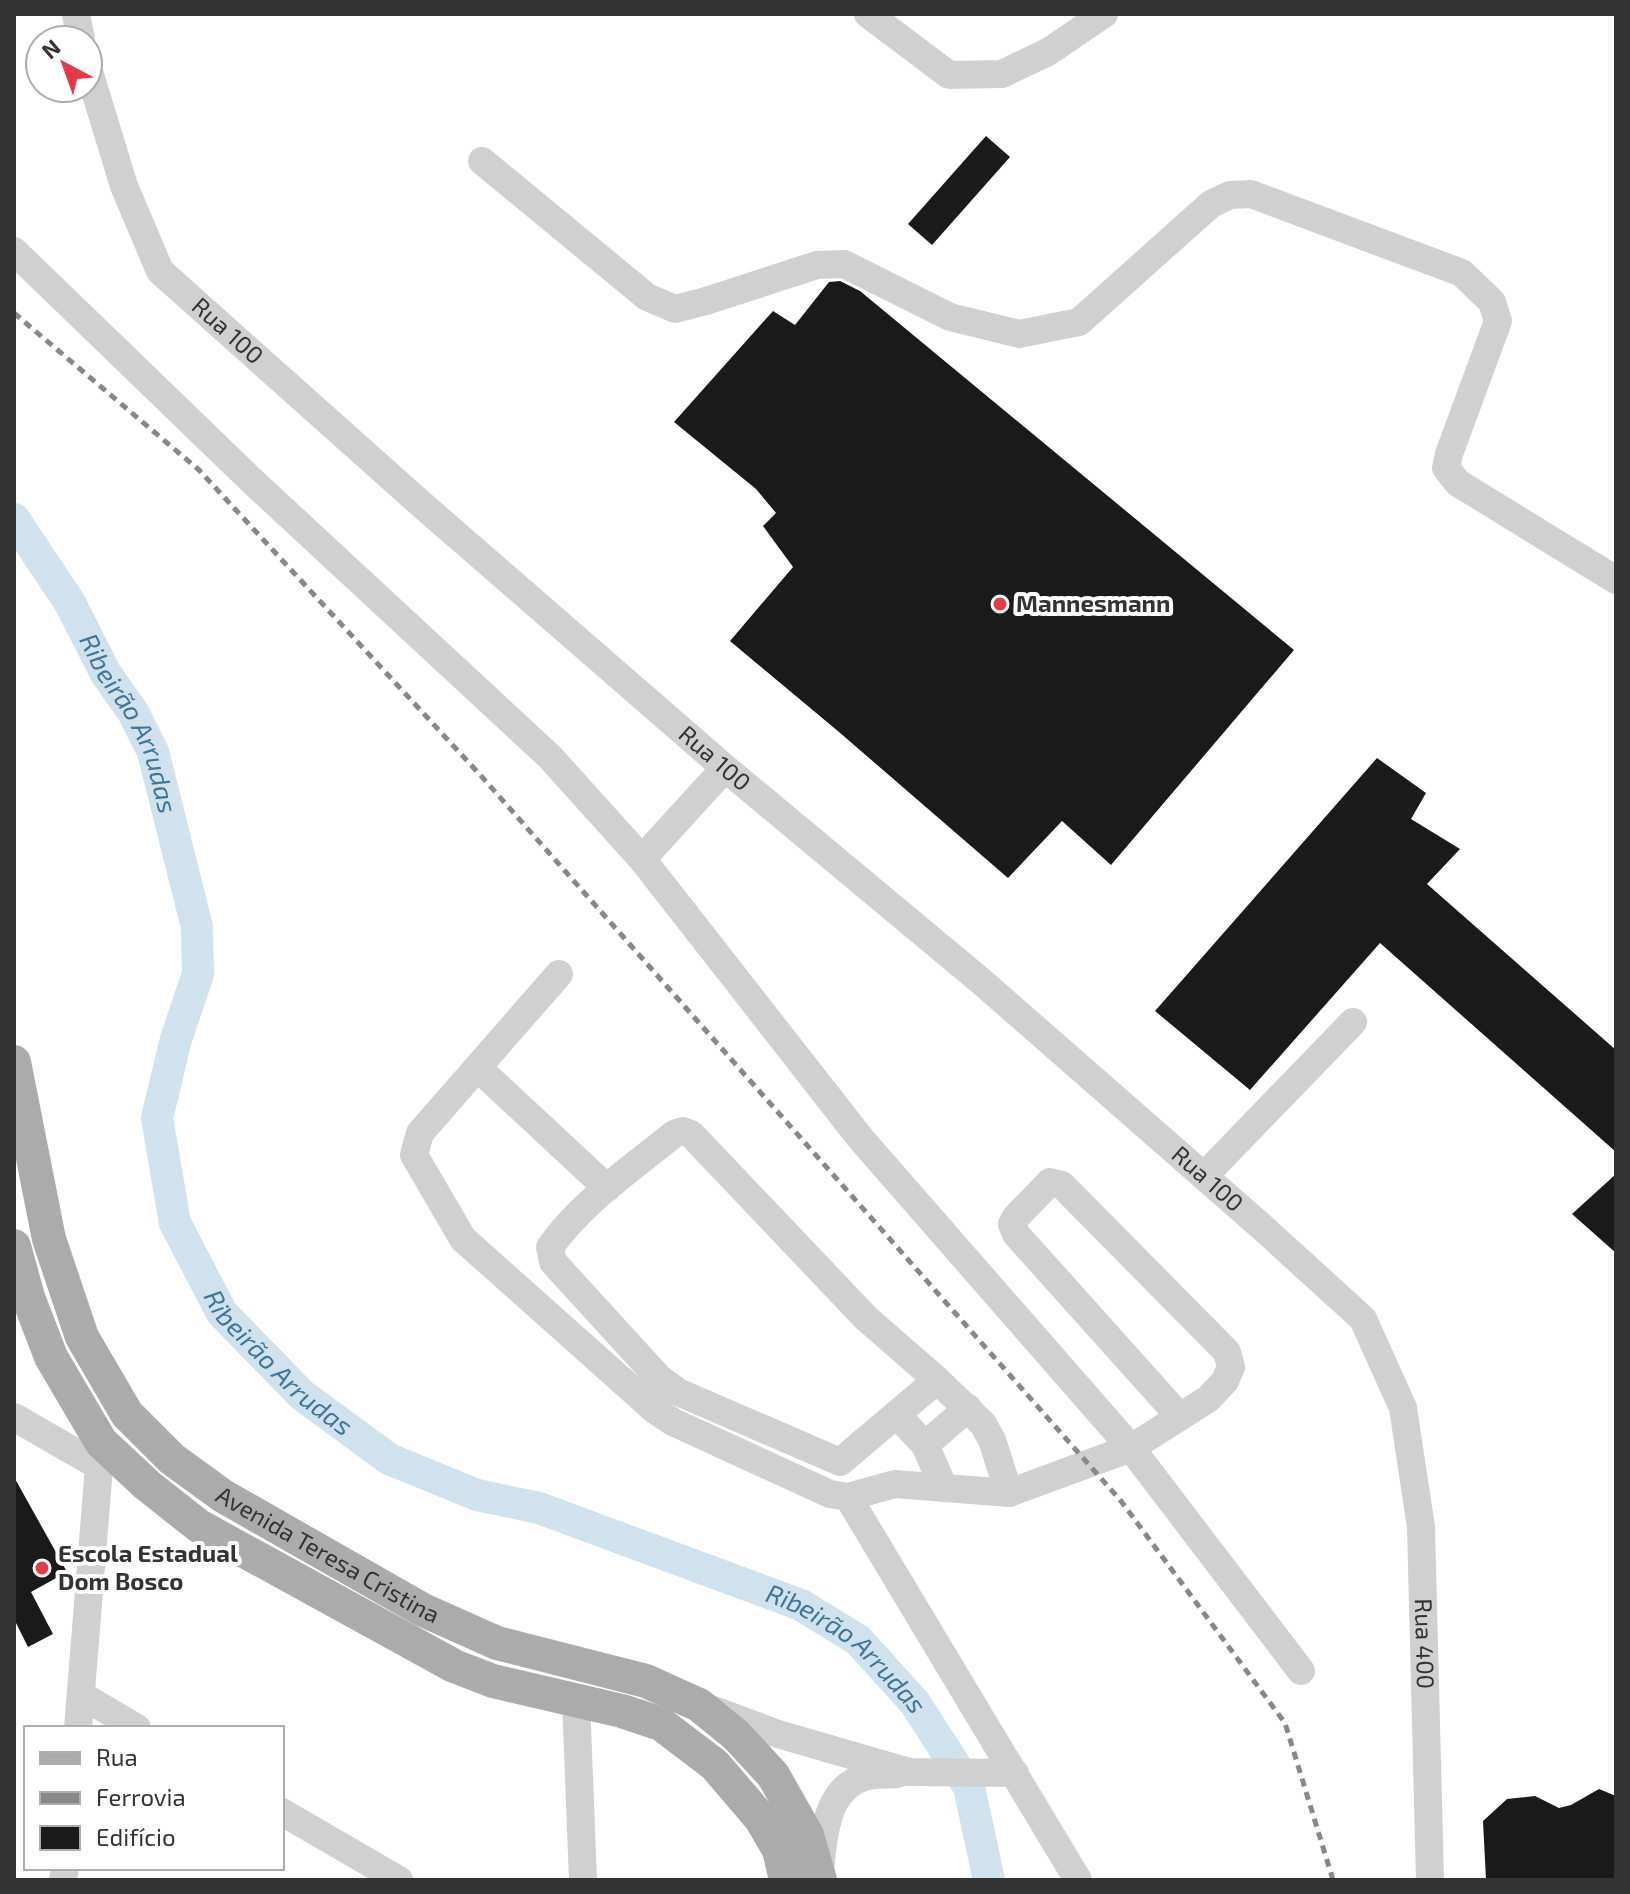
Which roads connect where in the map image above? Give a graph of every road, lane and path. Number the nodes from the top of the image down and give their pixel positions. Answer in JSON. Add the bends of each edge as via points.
{"nodes":[{"id":1,"x":868,"y":14,"type":"edge"},
{"id":2,"x":884,"y":14,"type":"edge"},
{"id":3,"x":1104,"y":14,"type":"edge"},
{"id":4,"x":906,"y":43,"type":"junction"},
{"id":5,"x":99,"y":104,"type":"edge"},
{"id":6,"x":482,"y":161,"type":"dead end"},
{"id":7,"x":14,"y":251,"type":"edge"},
{"id":8,"x":1616,"y":580,"type":"edge"},
{"id":9,"x":725,"y":768,"type":"junction"},
{"id":10,"x":642,"y":859,"type":"junction"},
{"id":11,"x":559,"y":974,"type":"dead end"},
{"id":12,"x":1353,"y":1022,"type":"dead end"},
{"id":13,"x":14,"y":1062,"type":"edge"},
{"id":14,"x":478,"y":1068,"type":"junction"},
{"id":15,"x":1204,"y":1176,"type":"junction"},
{"id":16,"x":607,"y":1188,"type":"junction"},
{"id":17,"x":14,"y":1246,"type":"edge"},
{"id":18,"x":937,"y":1380,"type":"junction"},
{"id":19,"x":968,"y":1408,"type":"junction"},
{"id":20,"x":1403,"y":1408,"type":"joint"},
{"id":21,"x":897,"y":1415,"type":"junction"},
{"id":22,"x":14,"y":1417,"type":"edge"},
{"id":23,"x":1180,"y":1417,"type":"junction"},
{"id":24,"x":925,"y":1445,"type":"junction"},
{"id":25,"x":1131,"y":1448,"type":"junction"},
{"id":26,"x":100,"y":1454,"type":"junction"},
{"id":27,"x":944,"y":1488,"type":"junction"},
{"id":28,"x":1009,"y":1493,"type":"junction"},
{"id":29,"x":848,"y":1497,"type":"junction"},
{"id":30,"x":1301,"y":1671,"type":"dead end"},
{"id":31,"x":81,"y":1695,"type":"junction"},
{"id":32,"x":576,"y":1700,"type":"junction"},
{"id":33,"x":699,"y":1705,"type":"junction"},
{"id":34,"x":78,"y":1726,"type":"edge"},
{"id":35,"x":134,"y":1726,"type":"edge"},
{"id":36,"x":920,"y":1772,"type":"junction"},
{"id":37,"x":1006,"y":1773,"type":"junction"},
{"id":38,"x":284,"y":1813,"type":"edge"},
{"id":39,"x":820,"y":1876,"type":"edge"},
{"id":40,"x":399,"y":1880,"type":"edge"},
{"id":41,"x":583,"y":1880,"type":"edge"},
{"id":42,"x":786,"y":1880,"type":"edge"},
{"id":43,"x":1078,"y":1880,"type":"edge"},
{"id":44,"x":1430,"y":1880,"type":"edge"}],
"edges":[{"from":1,"to":4,"type":"street"},
{"from":2,"to":4,"type":"street"},
{"from":3,"to":4,"type":"street","via":[[1048,52],[1002,74],[949,75]]},
{"from":5,"to":9,"type":"street","name":"Rua 100","via":[[124,186],[160,271]]},
{"from":6,"to":8,"type":"street","via":[[647,297],[675,309],[817,265],[844,264],[950,317],[1019,334],[1079,322],[1211,204],[1230,195],[1251,194],[1462,273],[1492,302],[1498,321],[1446,468],[1458,483]]},
{"from":7,"to":10,"type":"street","via":[[550,757]]},
{"from":9,"to":10,"type":"street"},
{"from":9,"to":15,"type":"street","name":"Rua 100"},
{"from":10,"to":25,"type":"street","via":[[861,1139]]},
{"from":11,"to":14,"type":"street"},
{"from":12,"to":15,"type":"street"},
{"from":13,"to":33,"type":"main road","name":"Avenida Teresa Cristina","via":[[49,1239],[82,1337],[127,1414],[172,1459],[223,1496],[423,1610],[497,1643],[646,1681]]},
{"from":14,"to":16,"type":"street"},
{"from":14,"to":29,"type":"street","via":[[420,1133],[414,1155],[463,1239],[655,1410],[830,1494]]},
{"from":15,"to":20,"type":"street","name":"Rua 100","via":[[1363,1319]]},
{"from":16,"to":18,"type":"street","via":[[674,1134],[691,1134],[866,1318]]},
{"from":16,"to":21,"type":"street","via":[[550,1247],[553,1262],[659,1378],[678,1392],[835,1461],[846,1459]]},
{"from":17,"to":26,"type":"main road","name":"Avenida Teresa Cristina","via":[[51,1357]]},
{"from":18,"to":19,"type":"street"},
{"from":18,"to":21,"type":"street"},
{"from":19,"to":24,"type":"street"},
{"from":19,"to":28,"type":"street","via":[[992,1440]]},
{"from":20,"to":44,"type":"street","name":"Rua 400","via":[[1421,1527]]},
{"from":21,"to":24,"type":"street"},
{"from":22,"to":26,"type":"street"},
{"from":23,"to":23,"type":"street","via":[[1016,1234],[1016,1217],[1050,1182],[1062,1185],[1227,1352],[1231,1367],[1225,1381]]},
{"from":23,"to":25,"type":"street"},
{"from":24,"to":27,"type":"street"},
{"from":25,"to":28,"type":"street"},
{"from":25,"to":30,"type":"street"},
{"from":26,"to":31,"type":"street"},
{"from":26,"to":32,"type":"main road","name":"Avenida Teresa Cristina","via":[[199,1526],[454,1666]]},
{"from":27,"to":28,"type":"street"},
{"from":27,"to":29,"type":"street","via":[[895,1484]]},
{"from":29,"to":37,"type":"street"},
{"from":31,"to":34,"type":"street"},
{"from":31,"to":35,"type":"street"},
{"from":32,"to":41,"type":"street"},
{"from":32,"to":42,"type":"main road","name":"Avenida Teresa Cristina","via":[[661,1724],[715,1765],[761,1819],[779,1850]]},
{"from":33,"to":36,"type":"street","via":[[778,1734]]},
{"from":33,"to":39,"type":"main road","name":"Avenida Teresa Cristina","via":[[773,1775],[807,1835]]},
{"from":36,"to":37,"type":"street"},
{"from":36,"to":39,"type":"street","via":[[864,1777],[842,1791],[827,1816]]},
{"from":37,"to":43,"type":"street"},
{"from":38,"to":40,"type":"street"}]}
